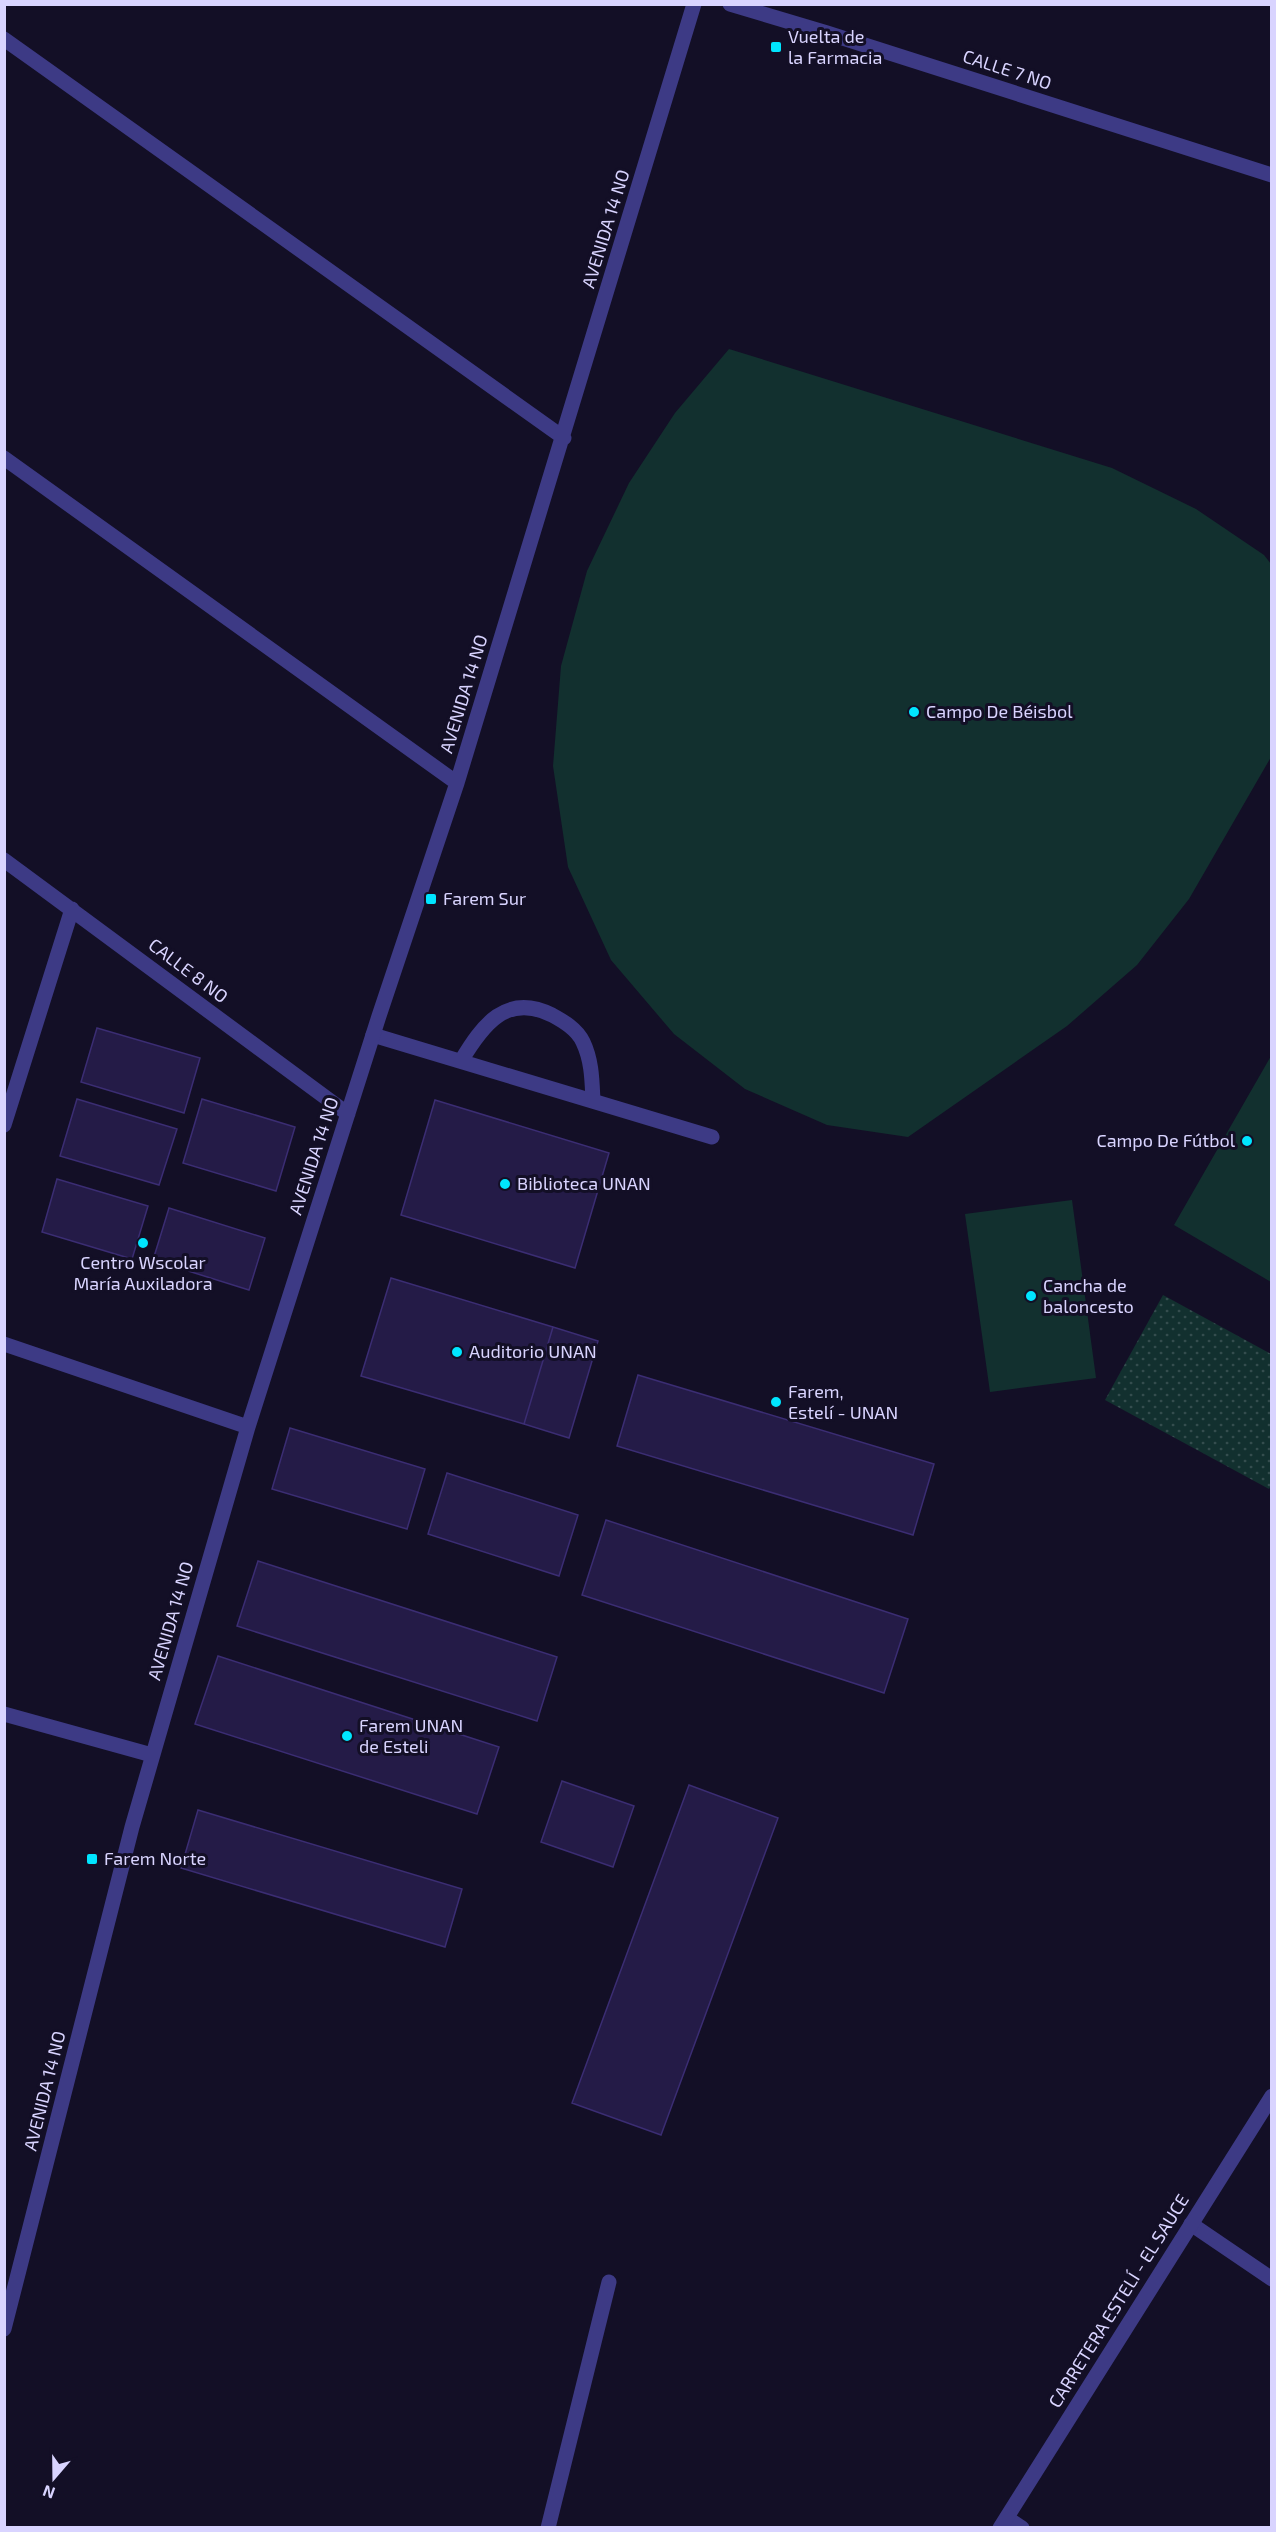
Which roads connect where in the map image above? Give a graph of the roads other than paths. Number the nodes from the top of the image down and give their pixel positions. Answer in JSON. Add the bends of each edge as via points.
{"nodes":[{"id":1,"x":694,"y":4,"type":"edge"},
{"id":2,"x":730,"y":4,"type":"edge"},
{"id":3,"x":4,"y":39,"type":"edge"},
{"id":4,"x":1272,"y":175,"type":"edge"},
{"id":5,"x":564,"y":438,"type":"junction"},
{"id":6,"x":4,"y":458,"type":"edge"},
{"id":7,"x":457,"y":783,"type":"junction"},
{"id":8,"x":4,"y":860,"type":"edge"},
{"id":9,"x":72,"y":909,"type":"junction"},
{"id":10,"x":373,"y":1035,"type":"junction"},
{"id":11,"x":461,"y":1061,"type":"junction"},
{"id":12,"x":593,"y":1101,"type":"junction"},
{"id":13,"x":348,"y":1114,"type":"junction"},
{"id":14,"x":4,"y":1125,"type":"edge"},
{"id":15,"x":712,"y":1137,"type":"dead end"},
{"id":16,"x":4,"y":1344,"type":"edge"},
{"id":17,"x":248,"y":1427,"type":"junction"},
{"id":18,"x":4,"y":1714,"type":"edge"},
{"id":19,"x":152,"y":1755,"type":"junction"},
{"id":20,"x":1272,"y":2096,"type":"edge"},
{"id":21,"x":1191,"y":2224,"type":"junction"},
{"id":22,"x":1272,"y":2279,"type":"edge"},
{"id":23,"x":609,"y":2282,"type":"dead end"},
{"id":24,"x":4,"y":2329,"type":"edge"},
{"id":25,"x":1003,"y":2523,"type":"edge"},
{"id":26,"x":548,"y":2528,"type":"edge"},
{"id":27,"x":1022,"y":2528,"type":"edge"}],
"edges":[{"from":1,"to":5,"type":"street","name":"AVENIDA 14 NO"},
{"from":2,"to":4,"type":"street","name":"CALLE 7 NO"},
{"from":3,"to":5,"type":"street"},
{"from":5,"to":7,"type":"street","name":"AVENIDA 14 NO"},
{"from":6,"to":7,"type":"street"},
{"from":7,"to":10,"type":"street","name":"AVENIDA 14 NO"},
{"from":8,"to":9,"type":"street","name":"CALLE 8 NO"},
{"from":9,"to":13,"type":"street","name":"CALLE 8 NO"},
{"from":9,"to":14,"type":"street"},
{"from":10,"to":11,"type":"street"},
{"from":10,"to":13,"type":"street","name":"AVENIDA 14 NO"},
{"from":11,"to":12,"type":"street"},
{"from":11,"to":12,"type":"street","via":[[479,1032],[495,1016],[515,1008],[541,1009],[565,1022],[582,1039],[591,1061]]},
{"from":12,"to":15,"type":"street"},
{"from":13,"to":17,"type":"street","name":"AVENIDA 14 NO"},
{"from":16,"to":17,"type":"street"},
{"from":17,"to":19,"type":"street","name":"AVENIDA 14 NO"},
{"from":18,"to":19,"type":"street"},
{"from":19,"to":24,"type":"street","name":"AVENIDA 14 NO"},
{"from":20,"to":21,"type":"street","name":"CARRETERA ESTELÍ - EL SAUCE"},
{"from":21,"to":22,"type":"street"},
{"from":21,"to":25,"type":"street","name":"CARRETERA ESTELÍ - EL SAUCE"},
{"from":23,"to":26,"type":"street"},
{"from":25,"to":27,"type":"street"}]}
